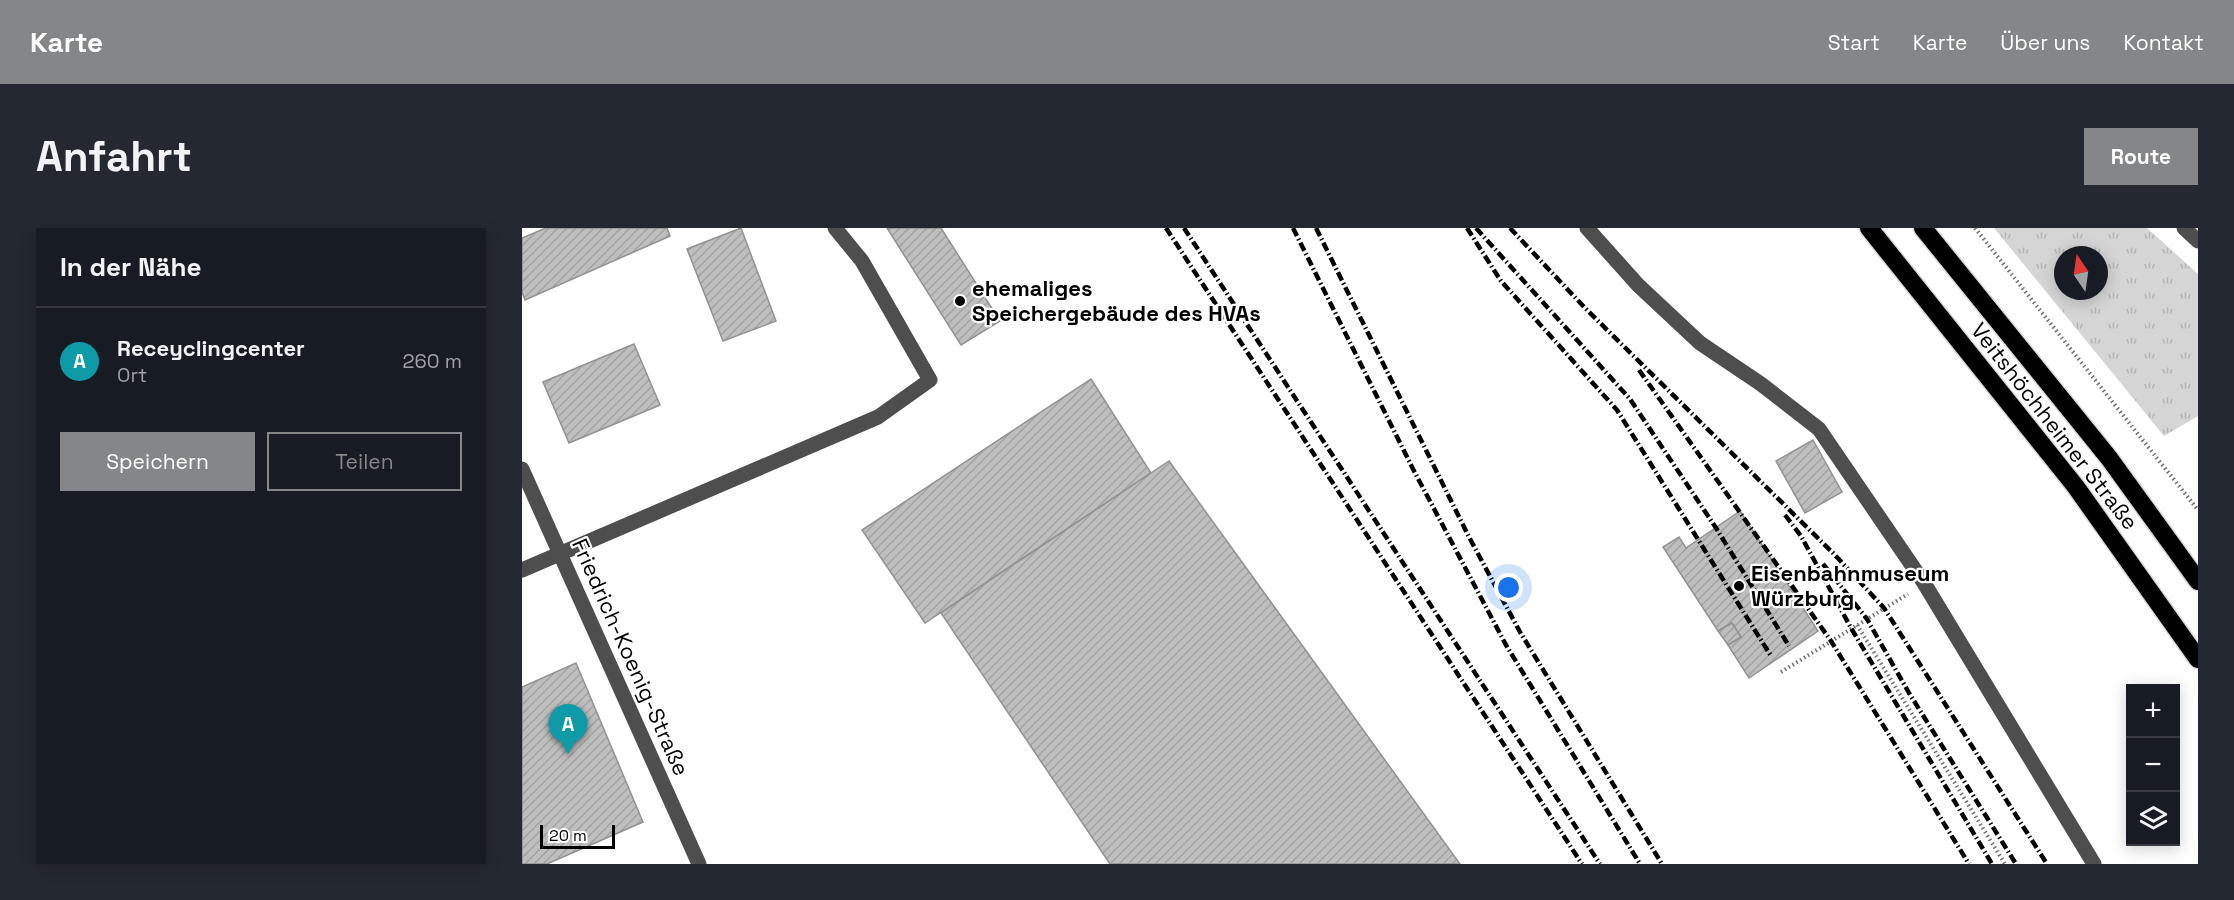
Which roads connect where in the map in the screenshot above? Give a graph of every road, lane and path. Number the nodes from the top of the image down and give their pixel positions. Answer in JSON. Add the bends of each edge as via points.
{"nodes":[{"id":1,"x":835,"y":228,"type":"edge"},
{"id":2,"x":1587,"y":228,"type":"edge"},
{"id":3,"x":1869,"y":228,"type":"edge"},
{"id":4,"x":1923,"y":228,"type":"edge"},
{"id":5,"x":1975,"y":228,"type":"edge"},
{"id":6,"x":2184,"y":228,"type":"edge"},
{"id":7,"x":2198,"y":241,"type":"edge"},
{"id":8,"x":522,"y":469,"type":"edge"},
{"id":9,"x":2198,"y":510,"type":"edge"},
{"id":10,"x":561,"y":554,"type":"junction"},
{"id":11,"x":522,"y":570,"type":"edge"},
{"id":12,"x":2198,"y":581,"type":"edge"},
{"id":13,"x":1924,"y":583,"type":"junction"},
{"id":14,"x":1857,"y":625,"type":"junction"},
{"id":15,"x":2198,"y":659,"type":"edge"},
{"id":16,"x":1781,"y":672,"type":"dead end"},
{"id":17,"x":699,"y":864,"type":"edge"},
{"id":18,"x":2004,"y":864,"type":"edge"},
{"id":19,"x":2094,"y":864,"type":"edge"}],
"edges":[{"from":1,"to":10,"type":"street","via":[[862,261],[930,380],[878,417]]},
{"from":2,"to":13,"type":"street","via":[[1638,285],[1700,343],[1819,429]]},
{"from":3,"to":15,"type":"highway","name":"Veitshöchheimer Straße","via":[[2076,487]]},
{"from":4,"to":12,"type":"highway","name":"Veitshöchheimer Straße","via":[[2109,458]]},
{"from":5,"to":9,"type":"path"},
{"from":6,"to":7,"type":"street"},
{"from":8,"to":10,"type":"street","name":"Friedrich-Koenig-Straße"},
{"from":10,"to":11,"type":"street"},
{"from":10,"to":17,"type":"street","name":"Friedrich-Koenig-Straße"},
{"from":13,"to":14,"type":"path"},
{"from":13,"to":19,"type":"street"},
{"from":14,"to":16,"type":"path"},
{"from":14,"to":18,"type":"path"}]}
